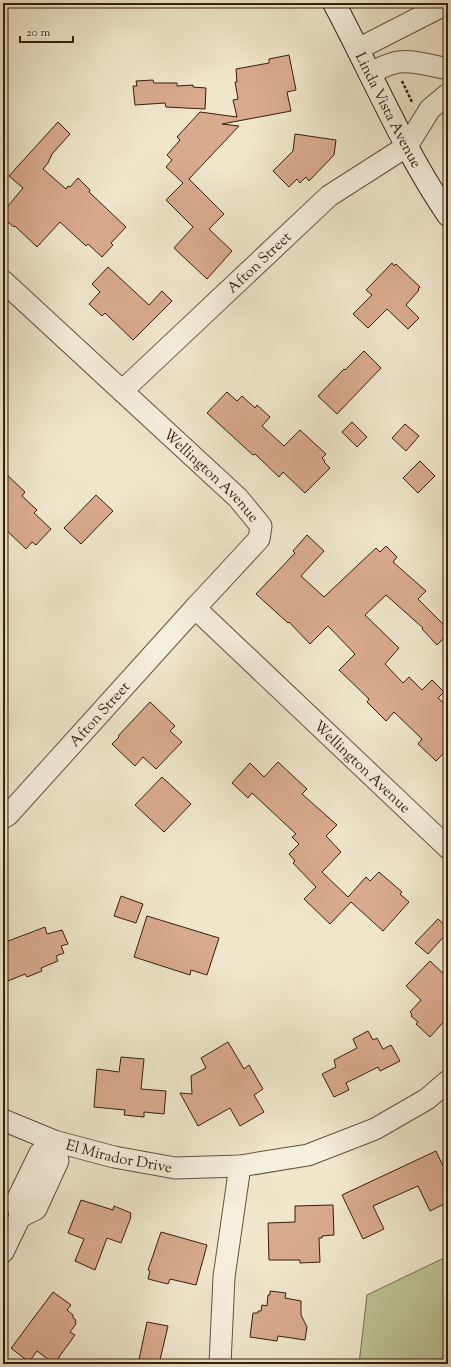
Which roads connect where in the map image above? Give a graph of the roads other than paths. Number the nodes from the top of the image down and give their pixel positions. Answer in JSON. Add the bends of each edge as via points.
{"nodes":[{"id":1,"x":334,"y":3,"type":"edge"},
{"id":2,"x":448,"y":3,"type":"edge"},
{"id":3,"x":358,"y":49,"type":"junction"},
{"id":4,"x":448,"y":69,"type":"edge"},
{"id":5,"x":370,"y":74,"type":"junction"},
{"id":6,"x":448,"y":94,"type":"edge"},
{"id":7,"x":407,"y":146,"type":"junction"},
{"id":8,"x":448,"y":215,"type":"edge"},
{"id":9,"x":3,"y":281,"type":"edge"},
{"id":10,"x":122,"y":391,"type":"junction"},
{"id":11,"x":195,"y":608,"type":"junction"},
{"id":12,"x":3,"y":818,"type":"edge"},
{"id":13,"x":448,"y":848,"type":"edge"},
{"id":14,"x":448,"y":1081,"type":"edge"},
{"id":15,"x":3,"y":1120,"type":"edge"},
{"id":16,"x":54,"y":1141,"type":"junction"},
{"id":17,"x":240,"y":1166,"type":"junction"},
{"id":18,"x":3,"y":1252,"type":"edge"},
{"id":19,"x":220,"y":1364,"type":"edge"}],
"edges":[{"from":1,"to":3,"type":"main road","name":"Linda Vista Avenue"},
{"from":2,"to":3,"type":"street"},
{"from":3,"to":5,"type":"main road","name":"Linda Vista Avenue"},
{"from":4,"to":5,"type":"street","via":[[400,61]]},
{"from":5,"to":7,"type":"main road","name":"Linda Vista Avenue"},
{"from":6,"to":7,"type":"street","via":[[430,109]]},
{"from":7,"to":8,"type":"main road","name":"Linda Vista Avenue"},
{"from":7,"to":10,"type":"street","name":"Afton Street","via":[[329,196]]},
{"from":9,"to":10,"type":"street","name":"Wellington Avenue"},
{"from":10,"to":11,"type":"street","name":"Wellington Avenue","via":[[238,498],[261,526],[259,539]]},
{"from":11,"to":12,"type":"street","name":"Afton Street"},
{"from":11,"to":13,"type":"street","name":"Wellington Avenue"},
{"from":14,"to":17,"type":"street","name":"El Mirador Drive","via":[[427,1099],[375,1130],[308,1155]]},
{"from":15,"to":16,"type":"street","name":"El Mirador Drive"},
{"from":16,"to":17,"type":"street","name":"El Mirador Drive","via":[[114,1157],[176,1168]]},
{"from":16,"to":18,"type":"street","via":[[58,1161],[36,1209],[20,1217]]},
{"from":17,"to":19,"type":"street","via":[[224,1277]]}]}
